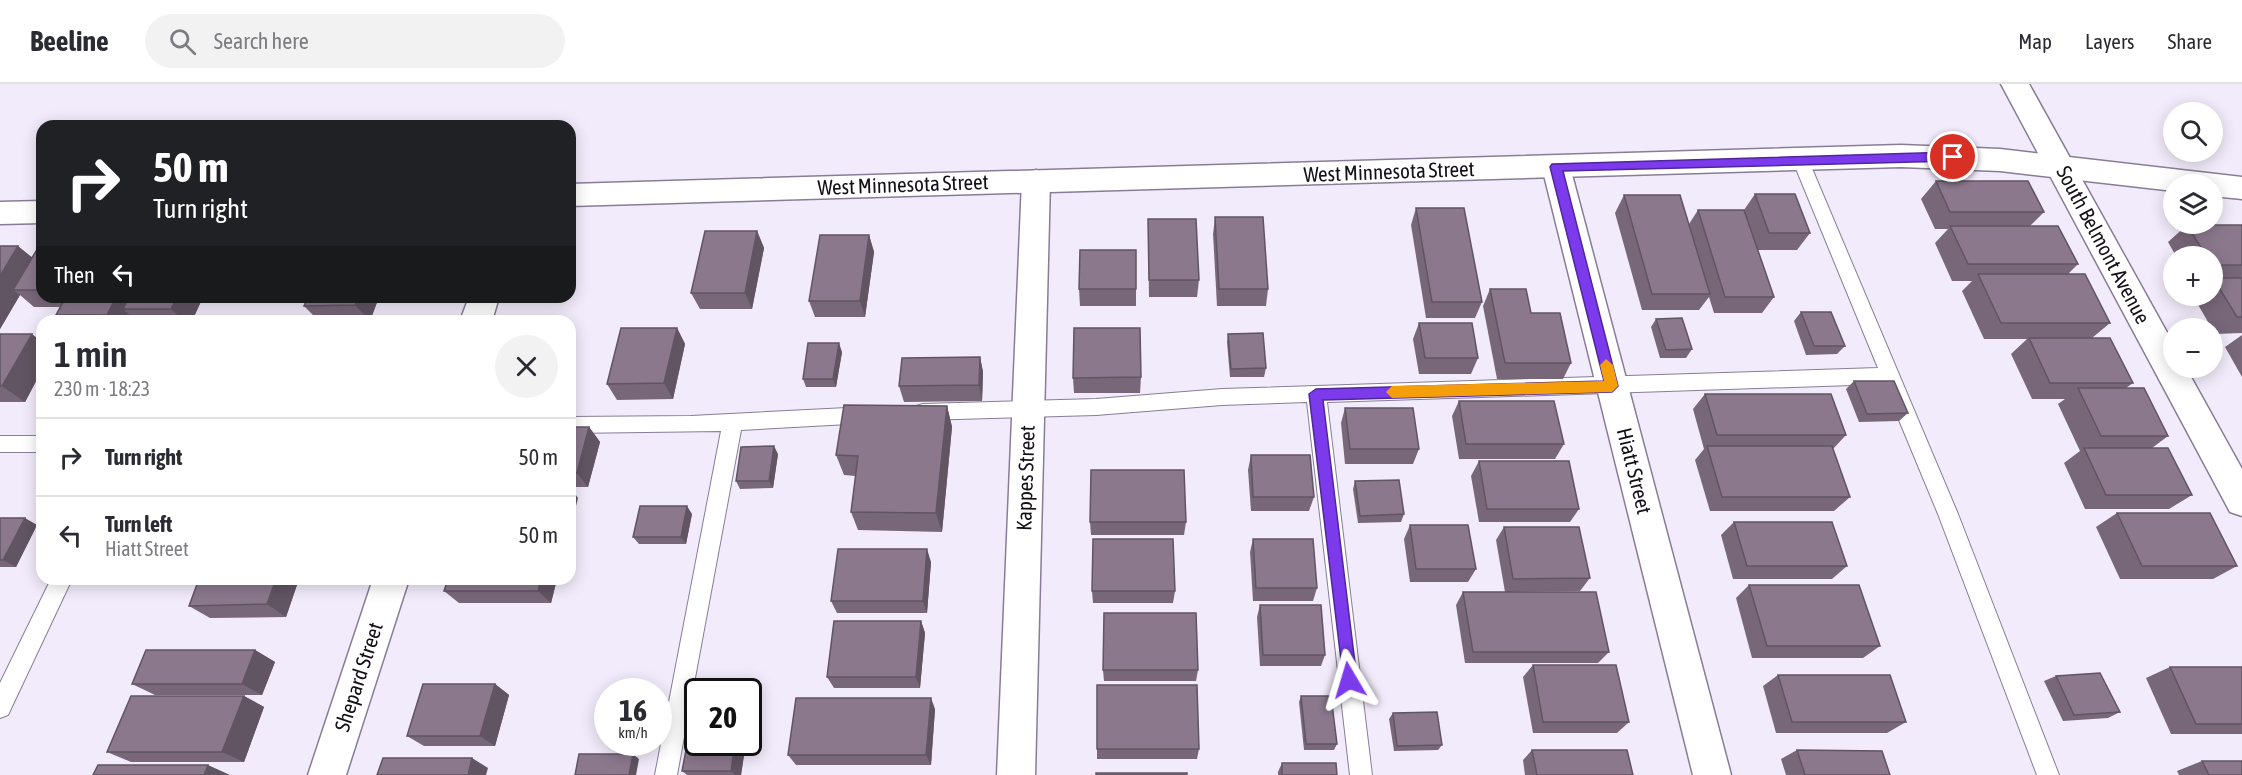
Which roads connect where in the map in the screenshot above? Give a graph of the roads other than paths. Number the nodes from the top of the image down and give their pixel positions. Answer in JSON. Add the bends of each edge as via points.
{"nodes":[{"id":1,"x":2015,"y":84,"type":"edge"},
{"id":2,"x":1800,"y":159,"type":"junction"},
{"id":3,"x":1556,"y":167,"type":"junction"},
{"id":4,"x":2060,"y":167,"type":"junction"},
{"id":5,"x":2163,"y":179,"type":"edge"},
{"id":6,"x":1036,"y":181,"type":"junction"},
{"id":7,"x":2223,"y":186,"type":"edge"},
{"id":8,"x":2242,"y":188,"type":"edge"},
{"id":9,"x":576,"y":195,"type":"edge"},
{"id":10,"x":36,"y":212,"type":"edge"},
{"id":11,"x":0,"y":213,"type":"edge"},
{"id":12,"x":1890,"y":376,"type":"junction"},
{"id":13,"x":1612,"y":386,"type":"junction"},
{"id":14,"x":1316,"y":394,"type":"junction"},
{"id":15,"x":1029,"y":408,"type":"junction"},
{"id":16,"x":733,"y":420,"type":"junction"},
{"id":17,"x":576,"y":425,"type":"edge"},
{"id":18,"x":0,"y":444,"type":"edge"},
{"id":19,"x":36,"y":444,"type":"edge"},
{"id":20,"x":2242,"y":501,"type":"edge"},
{"id":21,"x":59,"y":585,"type":"edge"},
{"id":22,"x":389,"y":585,"type":"edge"},
{"id":23,"x":0,"y":707,"type":"edge"},
{"id":24,"x":327,"y":775,"type":"edge"},
{"id":25,"x":666,"y":775,"type":"edge"},
{"id":26,"x":1016,"y":775,"type":"edge"},
{"id":27,"x":1360,"y":775,"type":"edge"},
{"id":28,"x":1712,"y":775,"type":"edge"},
{"id":29,"x":2048,"y":775,"type":"edge"}],
"edges":[{"from":1,"to":4,"type":"street","name":"South Belmont Avenue"},
{"from":2,"to":3,"type":"street","name":"West Minnesota Street"},
{"from":2,"to":4,"type":"street","name":"West Minnesota Street","via":[[1953,157]]},
{"from":2,"to":12,"type":"lane"},
{"from":3,"to":6,"type":"street","name":"West Minnesota Street"},
{"from":3,"to":13,"type":"street","name":"Hiatt Street"},
{"from":4,"to":5,"type":"street","name":"West Minnesota Street"},
{"from":4,"to":20,"type":"street","name":"South Belmont Avenue"},
{"from":6,"to":9,"type":"street","name":"West Minnesota Street"},
{"from":6,"to":15,"type":"street","name":"Kappes Street"},
{"from":7,"to":8,"type":"street"},
{"from":10,"to":11,"type":"street"},
{"from":12,"to":13,"type":"lane"},
{"from":12,"to":29,"type":"lane","via":[[1948,514]]},
{"from":13,"to":14,"type":"lane"},
{"from":13,"to":28,"type":"street","name":"Hiatt Street"},
{"from":14,"to":15,"type":"lane"},
{"from":14,"to":27,"type":"lane"},
{"from":15,"to":16,"type":"lane"},
{"from":15,"to":26,"type":"street","name":"Kappes Street"},
{"from":16,"to":17,"type":"lane"},
{"from":16,"to":25,"type":"lane"},
{"from":18,"to":19,"type":"lane"},
{"from":21,"to":23,"type":"lane"},
{"from":22,"to":24,"type":"street","name":"Shepard Street"}]}
